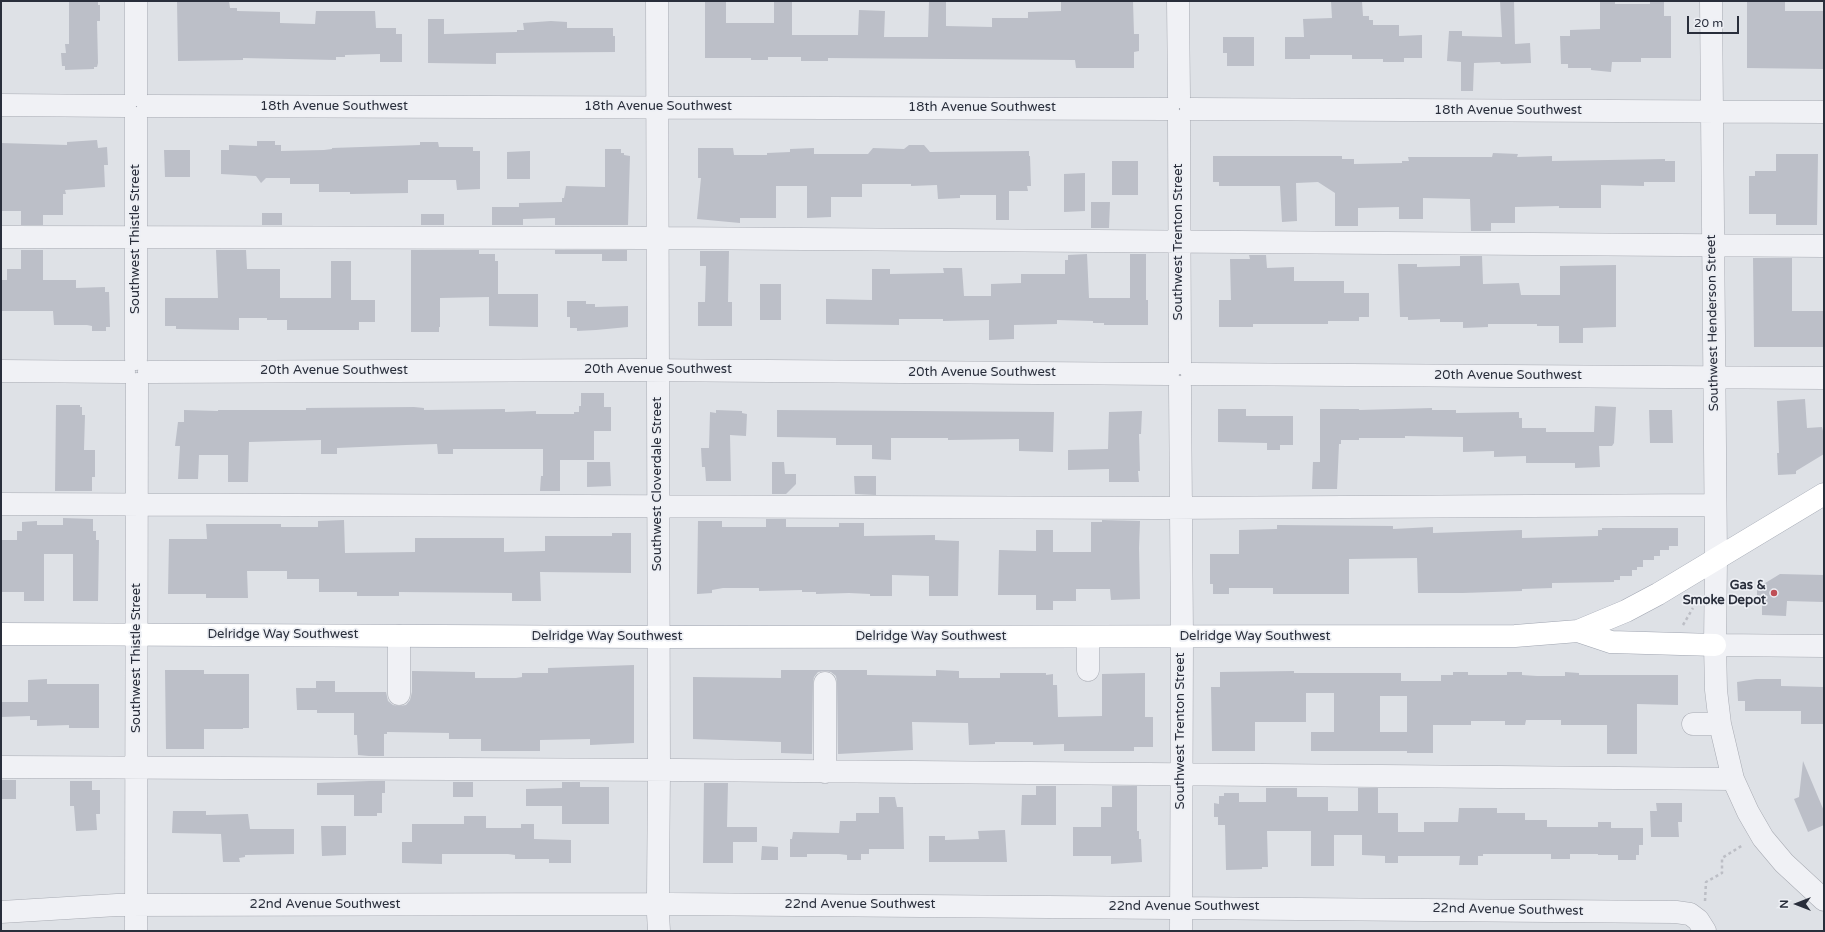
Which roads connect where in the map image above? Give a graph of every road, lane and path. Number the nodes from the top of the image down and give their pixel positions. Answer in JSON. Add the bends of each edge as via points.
{"nodes":[{"id":1,"x":136,"y":1,"type":"edge"},
{"id":2,"x":657,"y":1,"type":"edge"},
{"id":3,"x":1178,"y":1,"type":"edge"},
{"id":4,"x":1711,"y":1,"type":"edge"},
{"id":5,"x":1,"y":106,"type":"edge"},
{"id":6,"x":136,"y":106,"type":"junction"},
{"id":7,"x":658,"y":107,"type":"junction"},
{"id":8,"x":1179,"y":109,"type":"junction"},
{"id":9,"x":1711,"y":111,"type":"junction"},
{"id":10,"x":1824,"y":112,"type":"edge"},
{"id":11,"x":1,"y":237,"type":"edge"},
{"id":12,"x":136,"y":237,"type":"junction"},
{"id":13,"x":658,"y":238,"type":"junction"},
{"id":14,"x":1179,"y":242,"type":"junction"},
{"id":15,"x":1712,"y":245,"type":"junction"},
{"id":16,"x":1824,"y":246,"type":"edge"},
{"id":17,"x":658,"y":370,"type":"junction"},
{"id":18,"x":1,"y":371,"type":"edge"},
{"id":19,"x":136,"y":372,"type":"junction"},
{"id":20,"x":1180,"y":374,"type":"junction"},
{"id":21,"x":1713,"y":377,"type":"junction"},
{"id":22,"x":1824,"y":378,"type":"edge"},
{"id":23,"x":1824,"y":494,"type":"edge"},
{"id":24,"x":1,"y":504,"type":"edge"},
{"id":25,"x":136,"y":505,"type":"junction"},
{"id":26,"x":1715,"y":505,"type":"junction"},
{"id":27,"x":658,"y":507,"type":"junction"},
{"id":28,"x":1181,"y":508,"type":"junction"},
{"id":29,"x":1716,"y":559,"type":"junction"},
{"id":30,"x":1578,"y":631,"type":"junction"},
{"id":31,"x":1,"y":634,"type":"edge"},
{"id":32,"x":137,"y":634,"type":"junction"},
{"id":33,"x":399,"y":636,"type":"junction"},
{"id":34,"x":658,"y":637,"type":"junction"},
{"id":35,"x":1088,"y":637,"type":"junction"},
{"id":36,"x":1182,"y":637,"type":"junction"},
{"id":37,"x":1715,"y":645,"type":"junction"},
{"id":38,"x":1824,"y":646,"type":"edge"},
{"id":39,"x":1088,"y":670,"type":"dead end"},
{"id":40,"x":825,"y":683,"type":"dead end"},
{"id":41,"x":399,"y":694,"type":"dead end"},
{"id":42,"x":1693,"y":724,"type":"dead end"},
{"id":43,"x":1720,"y":724,"type":"junction"},
{"id":44,"x":1,"y":767,"type":"edge"},
{"id":45,"x":137,"y":769,"type":"junction"},
{"id":46,"x":659,"y":770,"type":"junction"},
{"id":47,"x":825,"y":772,"type":"junction"},
{"id":48,"x":1181,"y":775,"type":"junction"},
{"id":49,"x":1733,"y":779,"type":"junction"},
{"id":50,"x":1743,"y":845,"type":"dead end"},
{"id":51,"x":1706,"y":892,"type":"dead end"},
{"id":52,"x":1824,"y":900,"type":"edge"},
{"id":53,"x":136,"y":905,"type":"junction"},
{"id":54,"x":1181,"y":907,"type":"junction"},
{"id":55,"x":659,"y":910,"type":"edge"},
{"id":56,"x":1,"y":912,"type":"edge"},
{"id":57,"x":1702,"y":925,"type":"edge"},
{"id":58,"x":136,"y":931,"type":"edge"},
{"id":59,"x":1181,"y":931,"type":"edge"}],
"edges":[{"from":1,"to":6,"type":"street","name":"Southwest Thistle Street"},
{"from":2,"to":7,"type":"street","name":"Southwest Cloverdale Street"},
{"from":3,"to":8,"type":"street","name":"Southwest Trenton Street"},
{"from":4,"to":9,"type":"street","name":"Southwest Henderson Street"},
{"from":5,"to":6,"type":"street","name":"18th Avenue Southwest"},
{"from":6,"to":7,"type":"street","name":"18th Avenue Southwest"},
{"from":6,"to":12,"type":"street","name":"Southwest Thistle Street"},
{"from":7,"to":8,"type":"street","name":"18th Avenue Southwest"},
{"from":7,"to":13,"type":"street","name":"Southwest Cloverdale Street"},
{"from":8,"to":9,"type":"street","name":"18th Avenue Southwest"},
{"from":8,"to":14,"type":"street","name":"Southwest Trenton Street"},
{"from":9,"to":10,"type":"street","name":"18th Avenue Southwest"},
{"from":9,"to":15,"type":"street","name":"Southwest Henderson Street"},
{"from":11,"to":12,"type":"street"},
{"from":12,"to":13,"type":"street"},
{"from":12,"to":19,"type":"street","name":"Southwest Thistle Street"},
{"from":13,"to":14,"type":"street"},
{"from":13,"to":17,"type":"street","name":"Southwest Cloverdale Street"},
{"from":14,"to":15,"type":"street"},
{"from":14,"to":20,"type":"street","name":"Southwest Trenton Street"},
{"from":15,"to":16,"type":"street"},
{"from":15,"to":21,"type":"street","name":"Southwest Henderson Street"},
{"from":17,"to":19,"type":"street","name":"20th Avenue Southwest"},
{"from":17,"to":20,"type":"street","name":"20th Avenue Southwest"},
{"from":17,"to":27,"type":"street","name":"Southwest Cloverdale Street"},
{"from":18,"to":19,"type":"street","name":"20th Avenue Southwest"},
{"from":19,"to":25,"type":"street","name":"Southwest Thistle Street"},
{"from":20,"to":21,"type":"street","name":"20th Avenue Southwest"},
{"from":20,"to":28,"type":"street","name":"Southwest Trenton Street"},
{"from":21,"to":22,"type":"street","name":"20th Avenue Southwest"},
{"from":21,"to":26,"type":"street","name":"Southwest Henderson Street"},
{"from":23,"to":29,"type":"main road","name":"Delridge Way Southwest"},
{"from":24,"to":25,"type":"street"},
{"from":25,"to":27,"type":"street"},
{"from":25,"to":32,"type":"street","name":"Southwest Thistle Street"},
{"from":26,"to":28,"type":"street"},
{"from":26,"to":29,"type":"street","name":"Southwest Henderson Street"},
{"from":27,"to":28,"type":"street"},
{"from":27,"to":34,"type":"street","name":"Southwest Cloverdale Street"},
{"from":28,"to":36,"type":"street","name":"Southwest Trenton Street"},
{"from":29,"to":30,"type":"main road","name":"Delridge Way Southwest","via":[[1626,611]]},
{"from":29,"to":37,"type":"street","name":"Southwest Henderson Street"},
{"from":30,"to":36,"type":"main road","name":"Delridge Way Southwest","via":[[1484,636]]},
{"from":30,"to":37,"type":"main road","via":[[1611,642]]},
{"from":31,"to":32,"type":"main road","name":"Delridge Way Southwest"},
{"from":32,"to":33,"type":"main road","name":"Delridge Way Southwest"},
{"from":32,"to":45,"type":"street","name":"Southwest Thistle Street"},
{"from":33,"to":34,"type":"main road","name":"Delridge Way Southwest"},
{"from":33,"to":41,"type":"street"},
{"from":34,"to":35,"type":"main road","name":"Delridge Way Southwest"},
{"from":34,"to":46,"type":"street","name":"Southwest Cloverdale Street"},
{"from":35,"to":36,"type":"main road","name":"Delridge Way Southwest"},
{"from":35,"to":39,"type":"street"},
{"from":36,"to":48,"type":"street","name":"Southwest Trenton Street"},
{"from":37,"to":38,"type":"street"},
{"from":37,"to":43,"type":"street","name":"Southwest Henderson Street"},
{"from":40,"to":47,"type":"street"},
{"from":42,"to":43,"type":"street"},
{"from":43,"to":49,"type":"street","name":"Southwest Henderson Street"},
{"from":44,"to":45,"type":"street"},
{"from":45,"to":46,"type":"street"},
{"from":45,"to":53,"type":"street","name":"Southwest Thistle Street"},
{"from":46,"to":47,"type":"street"},
{"from":46,"to":55,"type":"street","name":"Southwest Cloverdale Street"},
{"from":47,"to":48,"type":"street"},
{"from":48,"to":49,"type":"street"},
{"from":48,"to":54,"type":"street","name":"Southwest Trenton Street"},
{"from":49,"to":52,"type":"street","name":"Southwest Henderson Street","via":[[1763,838],[1784,863]]},
{"from":50,"to":51,"type":"path","via":[[1722,858],[1722,873],[1706,882]]},
{"from":53,"to":55,"type":"street","name":"22nd Avenue Southwest"},
{"from":53,"to":56,"type":"street","name":"22nd Avenue Southwest"},
{"from":53,"to":58,"type":"street","name":"Southwest Thistle Street"},
{"from":54,"to":55,"type":"street","name":"22nd Avenue Southwest"},
{"from":54,"to":57,"type":"street","name":"22nd Avenue Southwest","via":[[1676,912],[1690,914]]},
{"from":54,"to":59,"type":"street","name":"Southwest Trenton Street"}]}
